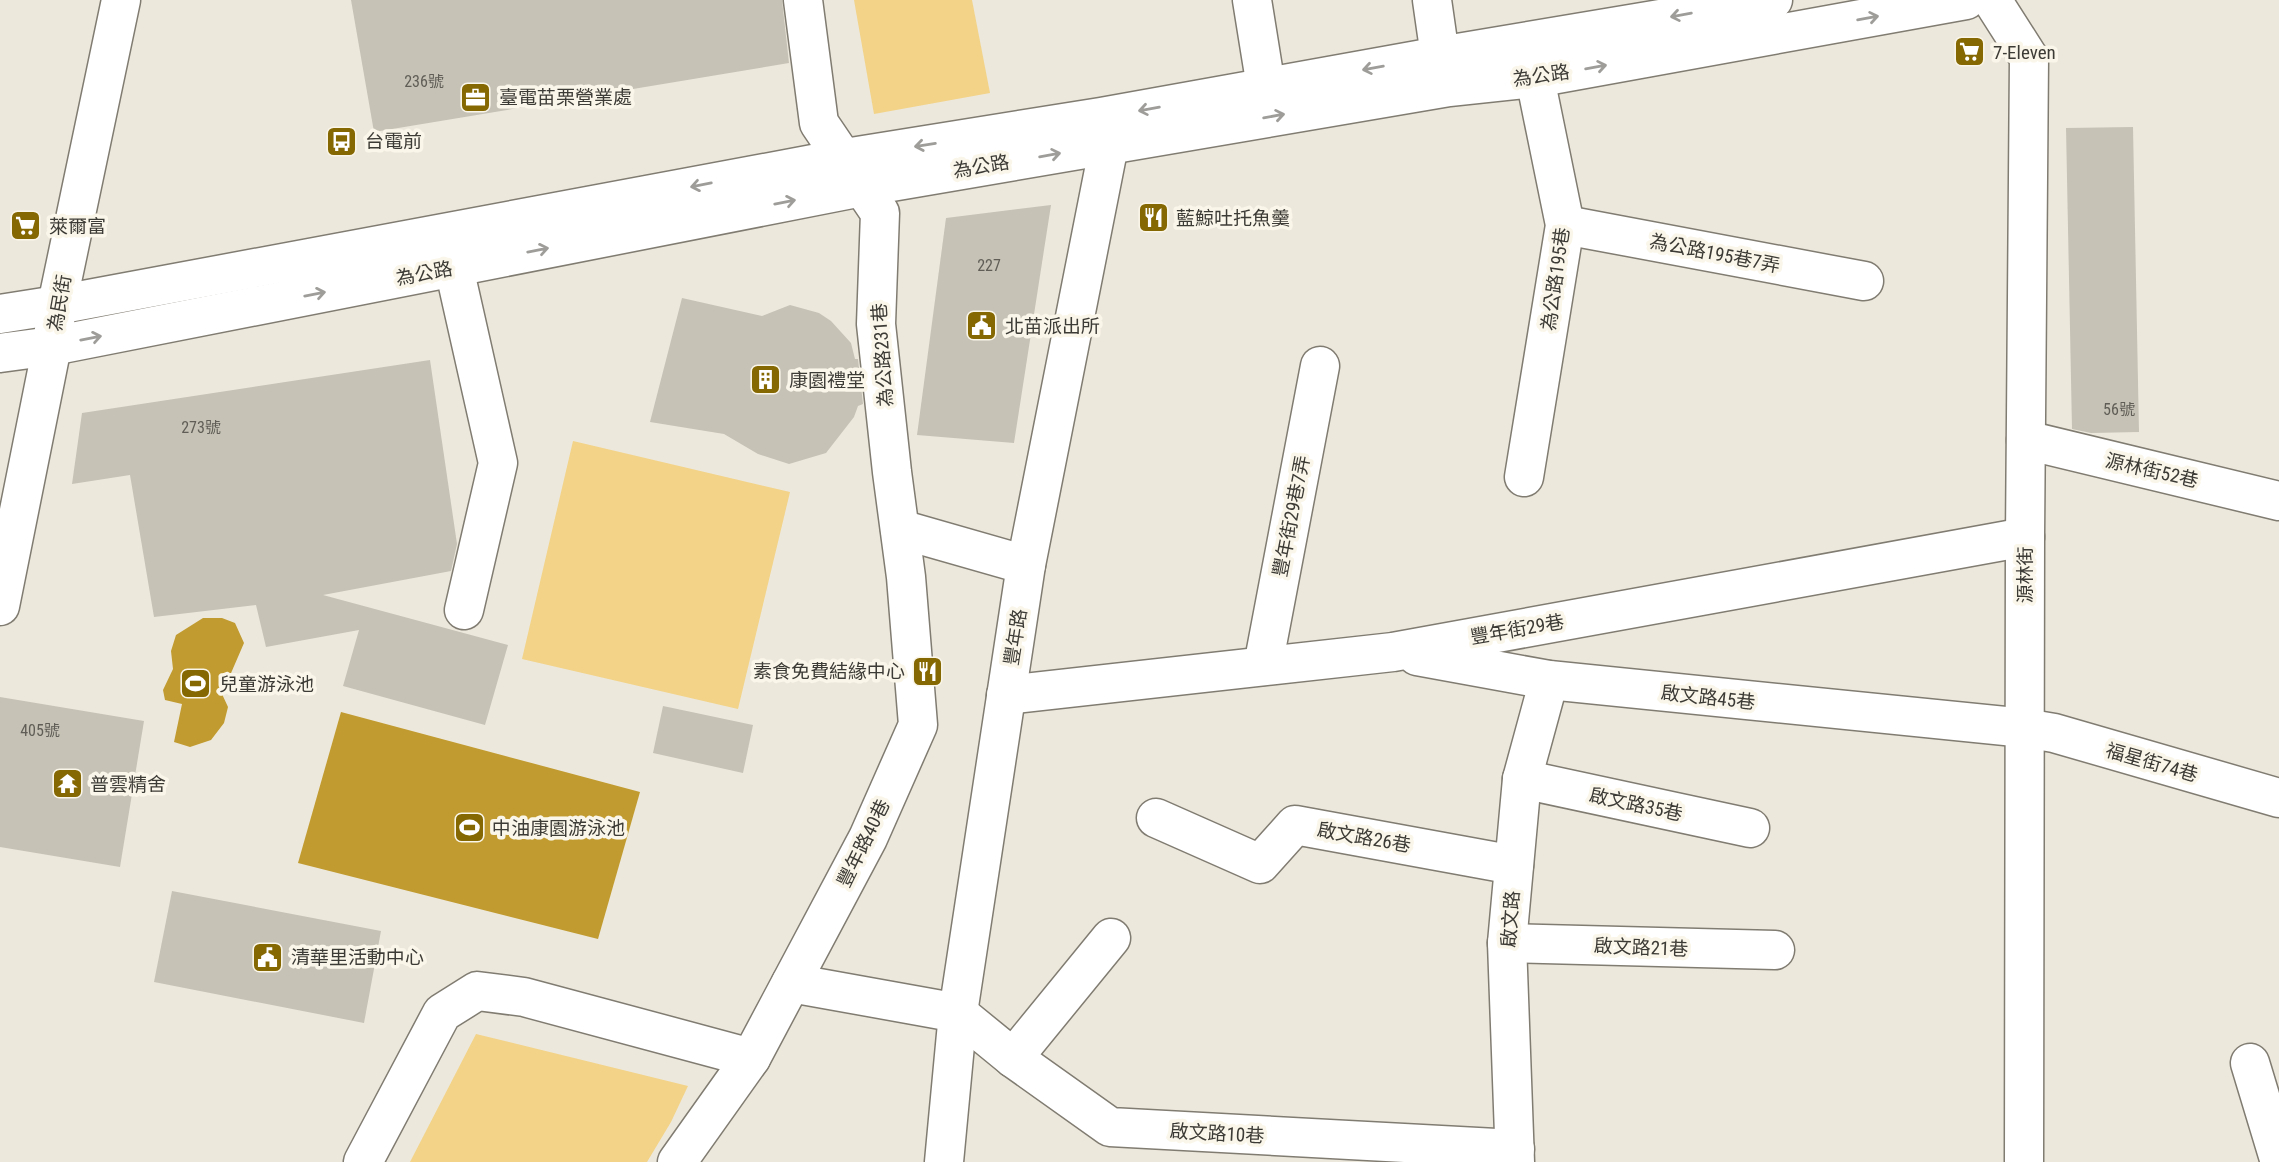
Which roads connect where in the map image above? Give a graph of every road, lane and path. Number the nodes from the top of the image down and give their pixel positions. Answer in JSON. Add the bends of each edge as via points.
{"nodes":[{"id":1,"x":121,"y":0,"type":"edge"},
{"id":2,"x":803,"y":0,"type":"edge"},
{"id":3,"x":1252,"y":0,"type":"edge"},
{"id":4,"x":1432,"y":0,"type":"edge"},
{"id":5,"x":1773,"y":0,"type":"edge"},
{"id":6,"x":1966,"y":0,"type":"edge"},
{"id":7,"x":1992,"y":0,"type":"edge"},
{"id":8,"x":1827,"y":12,"type":"edge"},
{"id":9,"x":1522,"y":42,"type":"junction"},
{"id":10,"x":1444,"y":71,"type":"junction"},
{"id":11,"x":1535,"y":78,"type":"junction"},
{"id":12,"x":1266,"y":87,"type":"junction"},
{"id":13,"x":1105,"y":131,"type":"junction"},
{"id":14,"x":853,"y":172,"type":"junction"},
{"id":15,"x":1566,"y":225,"type":"junction"},
{"id":16,"x":450,"y":250,"type":"junction"},
{"id":17,"x":1864,"y":281,"type":"dead end"},
{"id":18,"x":57,"y":305,"type":"junction"},
{"id":19,"x":0,"y":314,"type":"edge"},
{"id":20,"x":52,"y":345,"type":"junction"},
{"id":21,"x":0,"y":353,"type":"edge"},
{"id":22,"x":1320,"y":366,"type":"dead end"},
{"id":23,"x":2026,"y":440,"type":"junction"},
{"id":24,"x":1524,"y":477,"type":"dead end"},
{"id":25,"x":2279,"y":501,"type":"edge"},
{"id":26,"x":900,"y":529,"type":"junction"},
{"id":27,"x":2025,"y":537,"type":"junction"},
{"id":28,"x":1026,"y":565,"type":"junction"},
{"id":29,"x":0,"y":606,"type":"edge"},
{"id":30,"x":464,"y":610,"type":"dead end"},
{"id":31,"x":1394,"y":652,"type":"junction"},
{"id":32,"x":1264,"y":666,"type":"junction"},
{"id":33,"x":1549,"y":680,"type":"junction"},
{"id":34,"x":1006,"y":695,"type":"junction"},
{"id":35,"x":2025,"y":728,"type":"junction"},
{"id":36,"x":1522,"y":779,"type":"junction"},
{"id":37,"x":2279,"y":798,"type":"edge"},
{"id":38,"x":1156,"y":818,"type":"dead end"},
{"id":39,"x":1750,"y":828,"type":"dead end"},
{"id":40,"x":1514,"y":865,"type":"junction"},
{"id":41,"x":1111,"y":938,"type":"dead end"},
{"id":42,"x":1507,"y":943,"type":"junction"},
{"id":43,"x":1774,"y":950,"type":"dead end"},
{"id":44,"x":791,"y":983,"type":"junction"},
{"id":45,"x":958,"y":1013,"type":"junction"},
{"id":46,"x":751,"y":1058,"type":"junction"},
{"id":47,"x":1013,"y":1058,"type":"junction"},
{"id":48,"x":2250,"y":1063,"type":"dead end"},
{"id":49,"x":1515,"y":1156,"type":"edge"},
{"id":50,"x":2279,"y":1159,"type":"edge"},
{"id":51,"x":363,"y":1162,"type":"edge"},
{"id":52,"x":677,"y":1162,"type":"edge"},
{"id":53,"x":944,"y":1162,"type":"edge"},
{"id":54,"x":2024,"y":1162,"type":"edge"}],
"edges":[{"from":1,"to":18,"type":"street","name":"為民街"},
{"from":2,"to":14,"type":"street","name":"為公路231巷","via":[[819,123]]},
{"from":3,"to":12,"type":"street"},
{"from":4,"to":10,"type":"street"},
{"from":5,"to":9,"type":"street","name":"為公路","one_way":true},
{"from":8,"to":6,"type":"street","name":"為公路","one_way":true},
{"from":7,"to":23,"type":"street","name":"源林街","via":[[2029,58]]},
{"from":11,"to":8,"type":"street","name":"為公路","one_way":true},
{"from":9,"to":10,"type":"street","name":"為公路"},
{"from":9,"to":11,"type":"street","name":"為公路195巷"},
{"from":10,"to":11,"type":"street","name":"為公路"},
{"from":10,"to":12,"type":"street","name":"為公路","one_way":true},
{"from":13,"to":10,"type":"street","name":"為公路","one_way":true},
{"from":11,"to":15,"type":"street","name":"為公路195巷"},
{"from":12,"to":13,"type":"street","name":"為公路","one_way":true},
{"from":13,"to":14,"type":"street","name":"為公路"},
{"from":13,"to":28,"type":"street","name":"豐年路"},
{"from":14,"to":16,"type":"street","name":"為公路"},
{"from":14,"to":26,"type":"street","name":"為公路231巷","via":[[880,213],[876,324]]},
{"from":15,"to":17,"type":"street","name":"為公路195巷7弄"},
{"from":15,"to":24,"type":"street","name":"為公路195巷"},
{"from":16,"to":18,"type":"street","name":"為公路"},
{"from":20,"to":16,"type":"street","name":"為公路","one_way":true},
{"from":16,"to":30,"type":"street","via":[[498,463]]},
{"from":18,"to":19,"type":"street","name":"為公路"},
{"from":18,"to":20,"type":"street","name":"為民街"},
{"from":20,"to":21,"type":"street","name":"為公路"},
{"from":20,"to":29,"type":"street","name":"為民街"},
{"from":22,"to":32,"type":"street","name":"豐年街29巷7弄"},
{"from":23,"to":25,"type":"street","name":"源林街52巷"},
{"from":23,"to":27,"type":"street","name":"源林街"},
{"from":26,"to":28,"type":"street"},
{"from":26,"to":44,"type":"street","name":"豐年路40巷","via":[[918,725],[868,838]]},
{"from":27,"to":31,"type":"street","name":"豐年街29巷"},
{"from":27,"to":35,"type":"street","name":"源林街"},
{"from":28,"to":34,"type":"street","name":"豐年路"},
{"from":31,"to":32,"type":"street","name":"豐年街29巷"},
{"from":31,"to":33,"type":"street","name":"啟文路45巷"},
{"from":32,"to":34,"type":"street","name":"豐年街29巷"},
{"from":33,"to":35,"type":"street","name":"啟文路45巷"},
{"from":33,"to":36,"type":"street","name":"啟文路"},
{"from":34,"to":45,"type":"street","name":"豐年路"},
{"from":35,"to":37,"type":"street","name":"福星街74巷"},
{"from":35,"to":54,"type":"street","name":"源林街"},
{"from":36,"to":39,"type":"street","name":"啟文路35巷"},
{"from":36,"to":40,"type":"street","name":"啟文路"},
{"from":38,"to":40,"type":"street","name":"啟文路26巷","via":[[1260,864],[1295,825]]},
{"from":40,"to":42,"type":"street","name":"啟文路"},
{"from":41,"to":47,"type":"street"},
{"from":42,"to":43,"type":"street","name":"啟文路21巷"},
{"from":42,"to":49,"type":"street","name":"啟文路"},
{"from":44,"to":45,"type":"street"},
{"from":44,"to":46,"type":"street","name":"豐年路40巷"},
{"from":45,"to":47,"type":"street","name":"啟文路10巷"},
{"from":45,"to":53,"type":"street","name":"豐年路"},
{"from":46,"to":51,"type":"street","via":[[524,997],[477,991],[442,1013]]},
{"from":46,"to":52,"type":"street","name":"豐年路40巷"},
{"from":47,"to":49,"type":"street","name":"啟文路10巷","via":[[1110,1127]]},
{"from":48,"to":50,"type":"street"}]}
